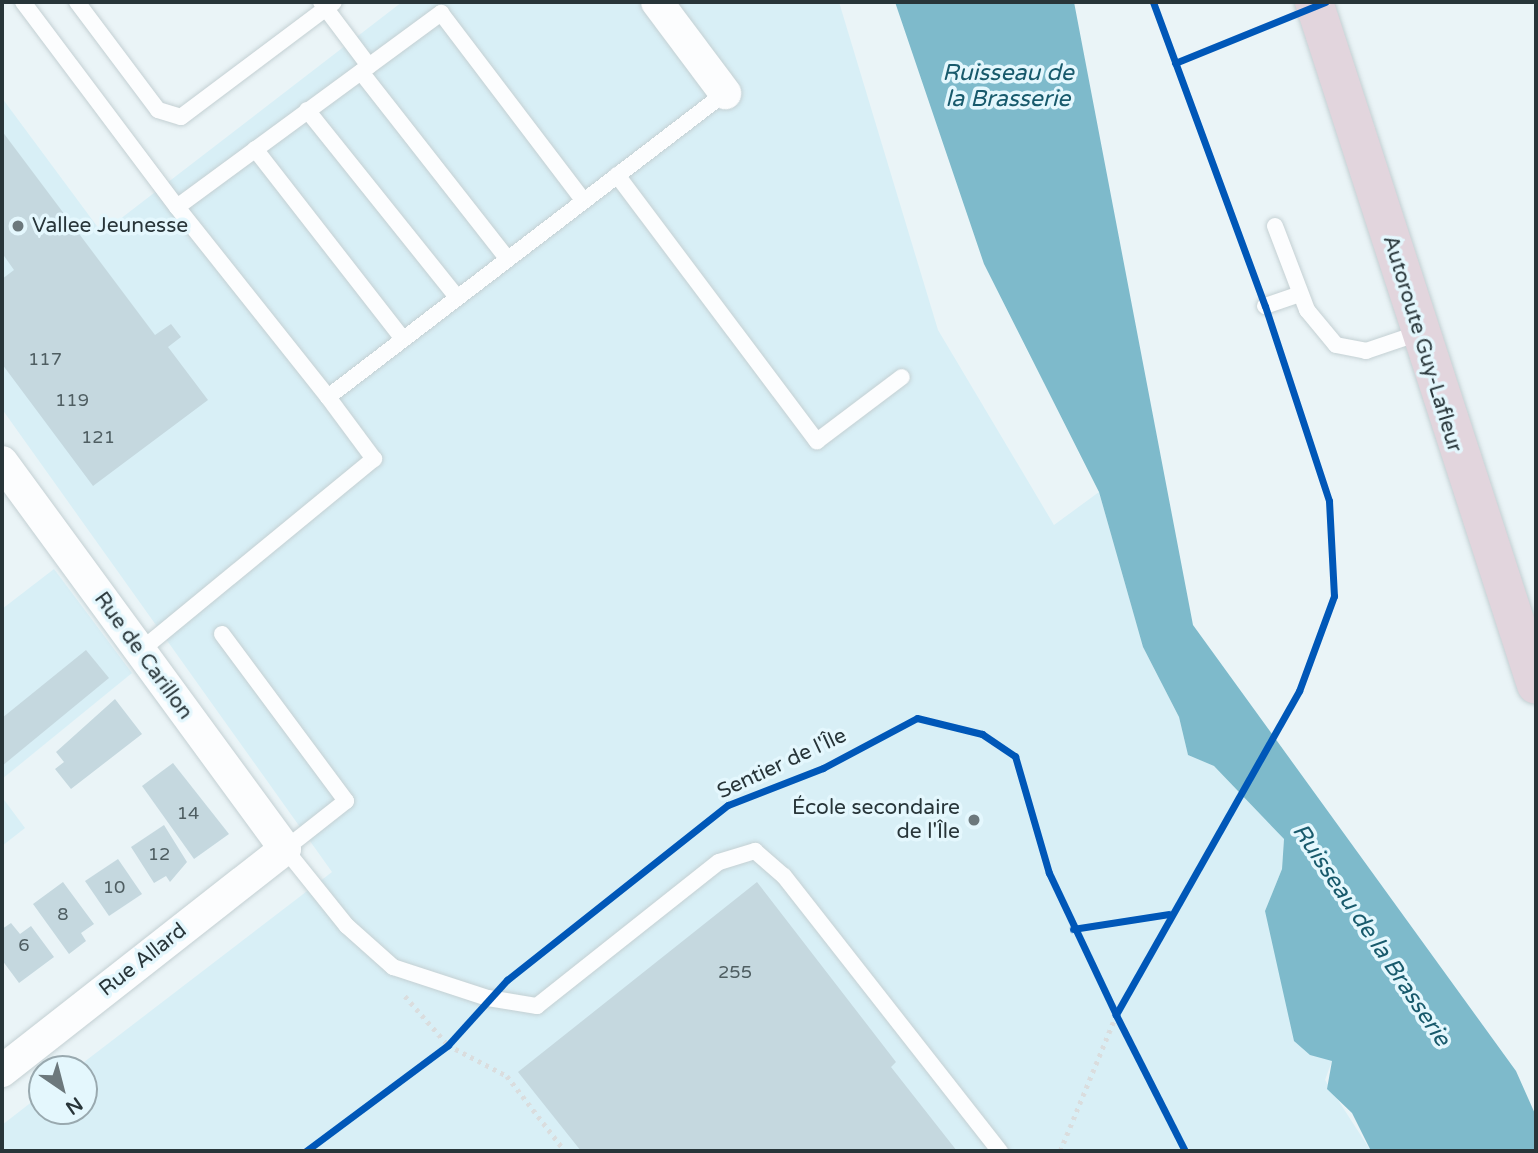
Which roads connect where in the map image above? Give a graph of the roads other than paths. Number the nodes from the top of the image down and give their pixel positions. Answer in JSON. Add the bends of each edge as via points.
{"nodes":[{"id":1,"x":23,"y":2,"type":"edge"},
{"id":2,"x":77,"y":2,"type":"edge"},
{"id":3,"x":657,"y":2,"type":"edge"},
{"id":4,"x":1298,"y":2,"type":"edge"},
{"id":5,"x":1314,"y":2,"type":"edge"},
{"id":6,"x":326,"y":4,"type":"edge"},
{"id":7,"x":365,"y":69,"type":"junction"},
{"id":8,"x":725,"y":93,"type":"joint"},
{"id":9,"x":307,"y":110,"type":"junction"},
{"id":10,"x":255,"y":149,"type":"junction"},
{"id":11,"x":1363,"y":156,"type":"junction"},
{"id":12,"x":617,"y":175,"type":"junction"},
{"id":13,"x":583,"y":200,"type":"junction"},
{"id":14,"x":177,"y":207,"type":"junction"},
{"id":15,"x":1275,"y":226,"type":"dead end"},
{"id":16,"x":507,"y":258,"type":"junction"},
{"id":17,"x":1300,"y":294,"type":"junction"},
{"id":18,"x":457,"y":297,"type":"junction"},
{"id":19,"x":1265,"y":306,"type":"dead end"},
{"id":20,"x":1419,"y":333,"type":"junction"},
{"id":21,"x":403,"y":340,"type":"junction"},
{"id":22,"x":901,"y":377,"type":"dead end"},
{"id":23,"x":328,"y":397,"type":"junction"},
{"id":24,"x":2,"y":462,"type":"edge"},
{"id":25,"x":222,"y":634,"type":"dead end"},
{"id":26,"x":140,"y":651,"type":"junction"},
{"id":27,"x":1536,"y":684,"type":"edge"},
{"id":28,"x":285,"y":849,"type":"junction"},
{"id":29,"x":2,"y":1071,"type":"edge"},
{"id":30,"x":1000,"y":1151,"type":"edge"}],
"edges":[{"from":1,"to":14,"type":"lane"},
{"from":2,"to":6,"type":"lane","via":[[158,110],[181,117]]},
{"from":3,"to":8,"type":"street"},
{"from":4,"to":11,"type":"highway"},
{"from":5,"to":11,"type":"highway","name":"Autoroute Guy-Lafleur"},
{"from":6,"to":7,"type":"lane"},
{"from":7,"to":9,"type":"lane"},
{"from":7,"to":13,"type":"lane","via":[[441,13]]},
{"from":7,"to":16,"type":"lane"},
{"from":8,"to":12,"type":"lane"},
{"from":9,"to":10,"type":"lane"},
{"from":9,"to":18,"type":"lane"},
{"from":10,"to":14,"type":"lane"},
{"from":10,"to":21,"type":"lane"},
{"from":11,"to":20,"type":"highway","name":"Autoroute Guy-Lafleur"},
{"from":12,"to":13,"type":"lane"},
{"from":12,"to":22,"type":"lane","via":[[817,441]]},
{"from":13,"to":16,"type":"lane"},
{"from":14,"to":23,"type":"lane"},
{"from":15,"to":17,"type":"lane"},
{"from":16,"to":18,"type":"lane"},
{"from":17,"to":19,"type":"lane"},
{"from":17,"to":20,"type":"lane","via":[[1324,335],[1346,350],[1366,351]]},
{"from":18,"to":21,"type":"lane"},
{"from":20,"to":27,"type":"highway","name":"Autoroute Guy-Lafleur"},
{"from":21,"to":23,"type":"lane"},
{"from":23,"to":26,"type":"lane","via":[[374,459]]},
{"from":24,"to":26,"type":"street","name":"Rue de Carillon"},
{"from":25,"to":28,"type":"lane","via":[[346,801]]},
{"from":26,"to":28,"type":"street","name":"Rue de Carillon"},
{"from":28,"to":29,"type":"street","name":"Rue Allard"},
{"from":28,"to":30,"type":"lane","via":[[353,933],[393,967],[526,1007],[549,1000],[719,862],[755,851],[784,876]]}]}
